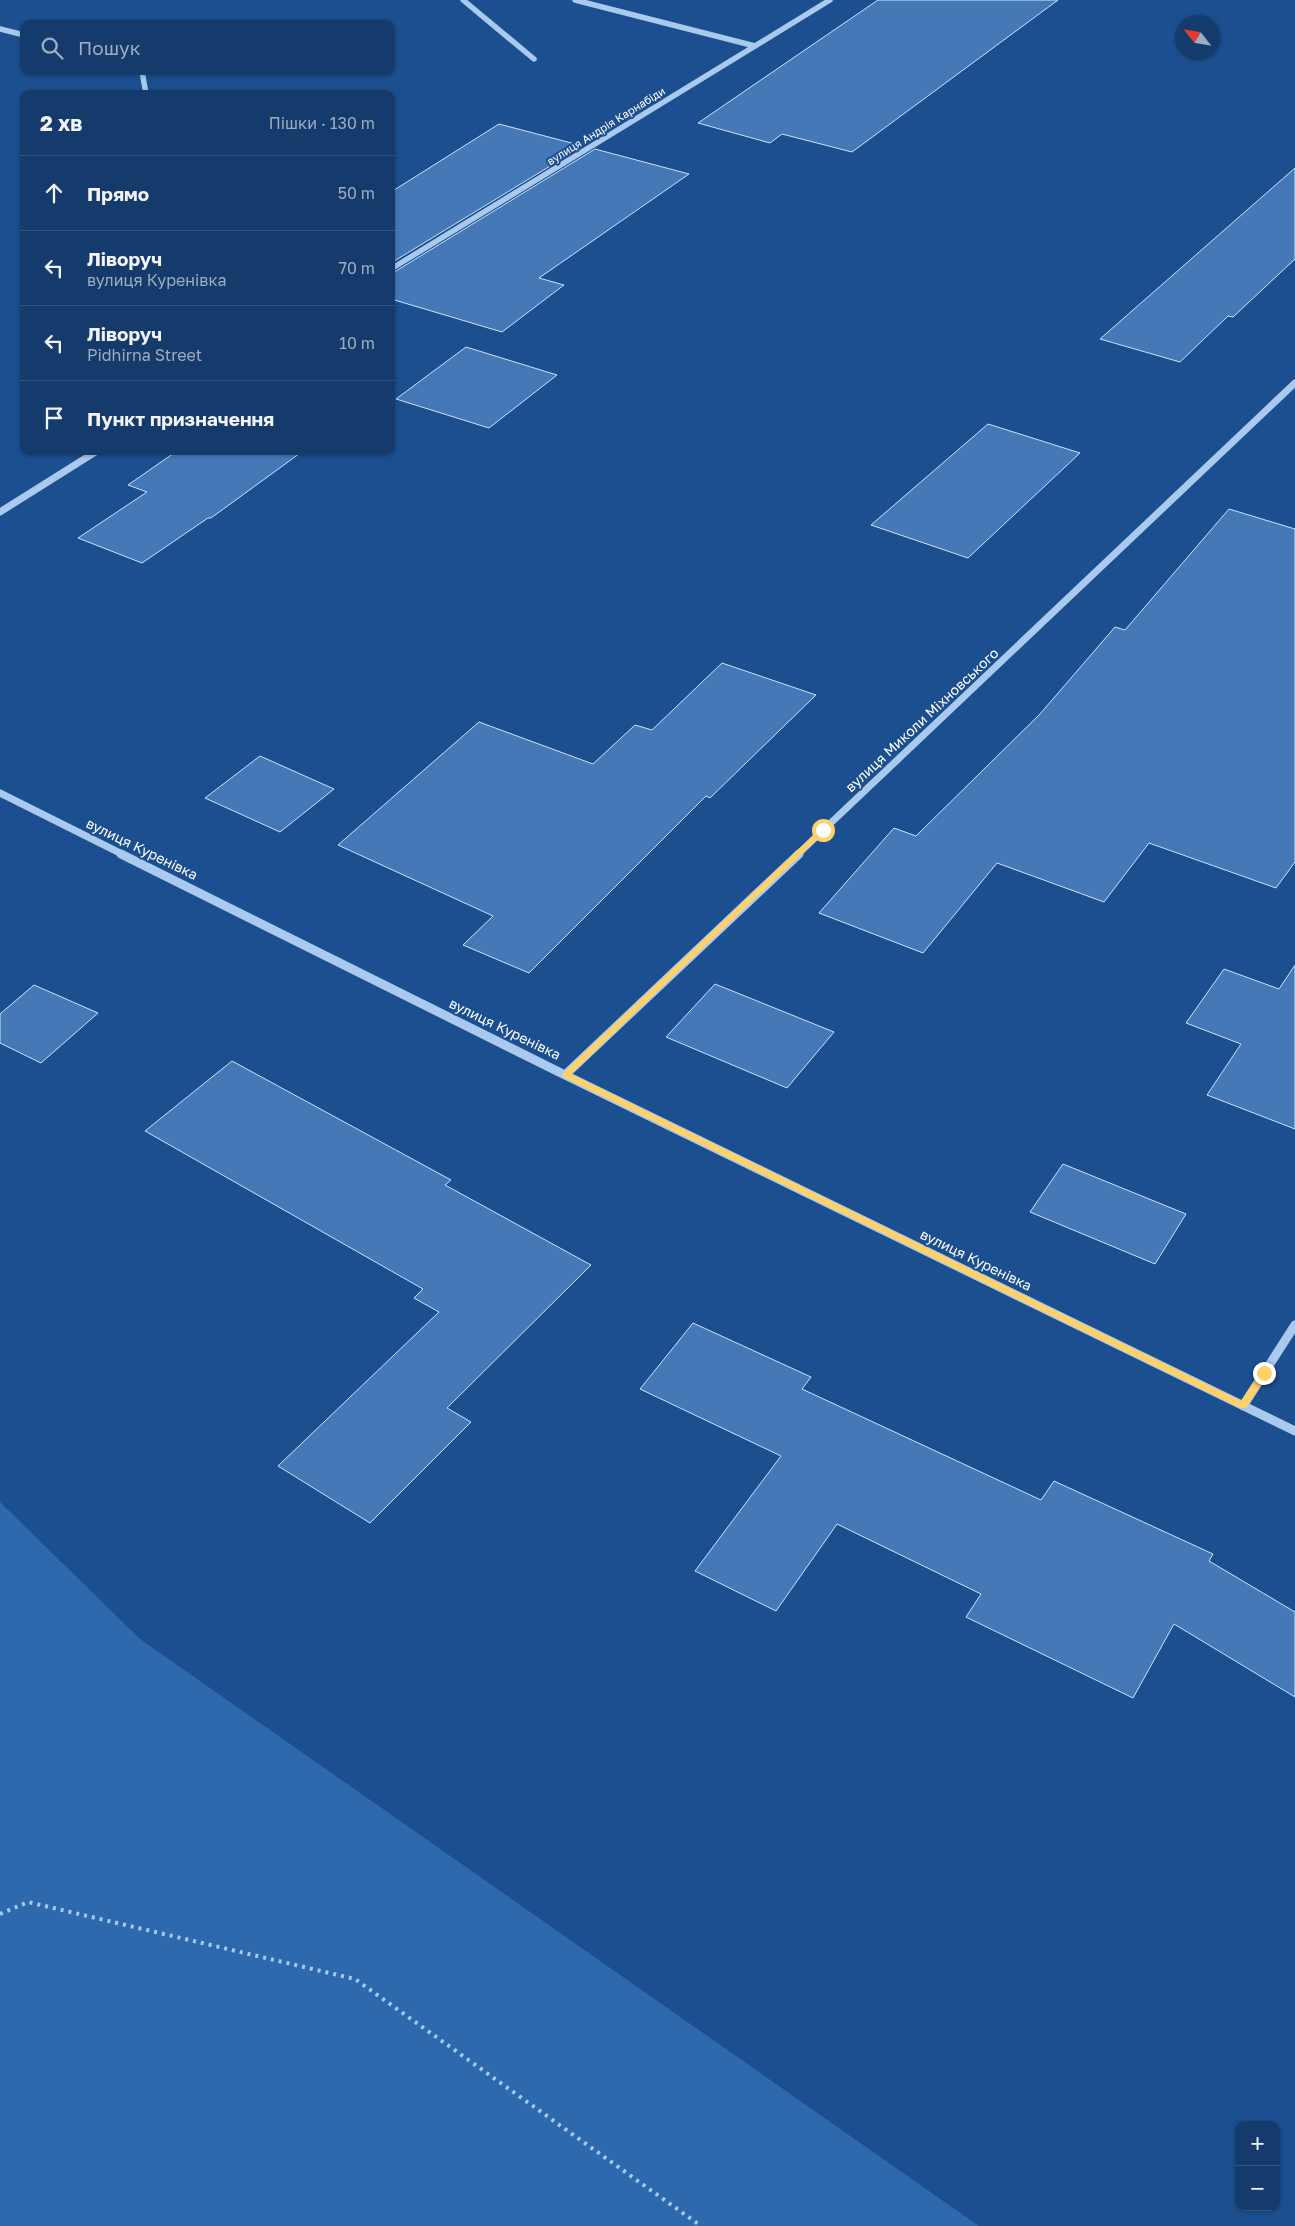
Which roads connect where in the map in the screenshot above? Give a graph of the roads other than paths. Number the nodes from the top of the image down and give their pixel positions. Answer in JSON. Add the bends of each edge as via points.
{"nodes":[{"id":1,"x":463,"y":0,"type":"edge"},
{"id":2,"x":576,"y":0,"type":"edge"},
{"id":3,"x":830,"y":0,"type":"edge"},
{"id":4,"x":0,"y":29,"type":"edge"},
{"id":5,"x":20,"y":35,"type":"edge"},
{"id":6,"x":755,"y":46,"type":"junction"},
{"id":7,"x":534,"y":59,"type":"dead end"},
{"id":8,"x":143,"y":75,"type":"edge"},
{"id":9,"x":145,"y":90,"type":"edge"},
{"id":10,"x":395,"y":267,"type":"edge"},
{"id":11,"x":1295,"y":383,"type":"edge"},
{"id":12,"x":91,"y":455,"type":"edge"},
{"id":13,"x":0,"y":512,"type":"edge"},
{"id":14,"x":0,"y":793,"type":"edge"},
{"id":15,"x":566,"y":1075,"type":"junction"},
{"id":16,"x":1295,"y":1325,"type":"edge"},
{"id":17,"x":1243,"y":1406,"type":"junction"},
{"id":18,"x":1295,"y":1431,"type":"edge"}],
"edges":[{"from":1,"to":7,"type":"street"},
{"from":2,"to":6,"type":"street"},
{"from":3,"to":6,"type":"street","name":"вулиця Андрія Карнабіди"},
{"from":4,"to":5,"type":"street"},
{"from":6,"to":10,"type":"street","name":"вулиця Андрія Карнабіди"},
{"from":8,"to":9,"type":"street"},
{"from":11,"to":15,"type":"street","name":"вулиця Миколи Міхновського"},
{"from":12,"to":13,"type":"street"},
{"from":14,"to":15,"type":"street","name":"вулиця Куренівка"},
{"from":15,"to":17,"type":"street","name":"вулиця Куренівка"},
{"from":16,"to":17,"type":"street"},
{"from":17,"to":18,"type":"street","name":"вулиця Куренівка"}]}
